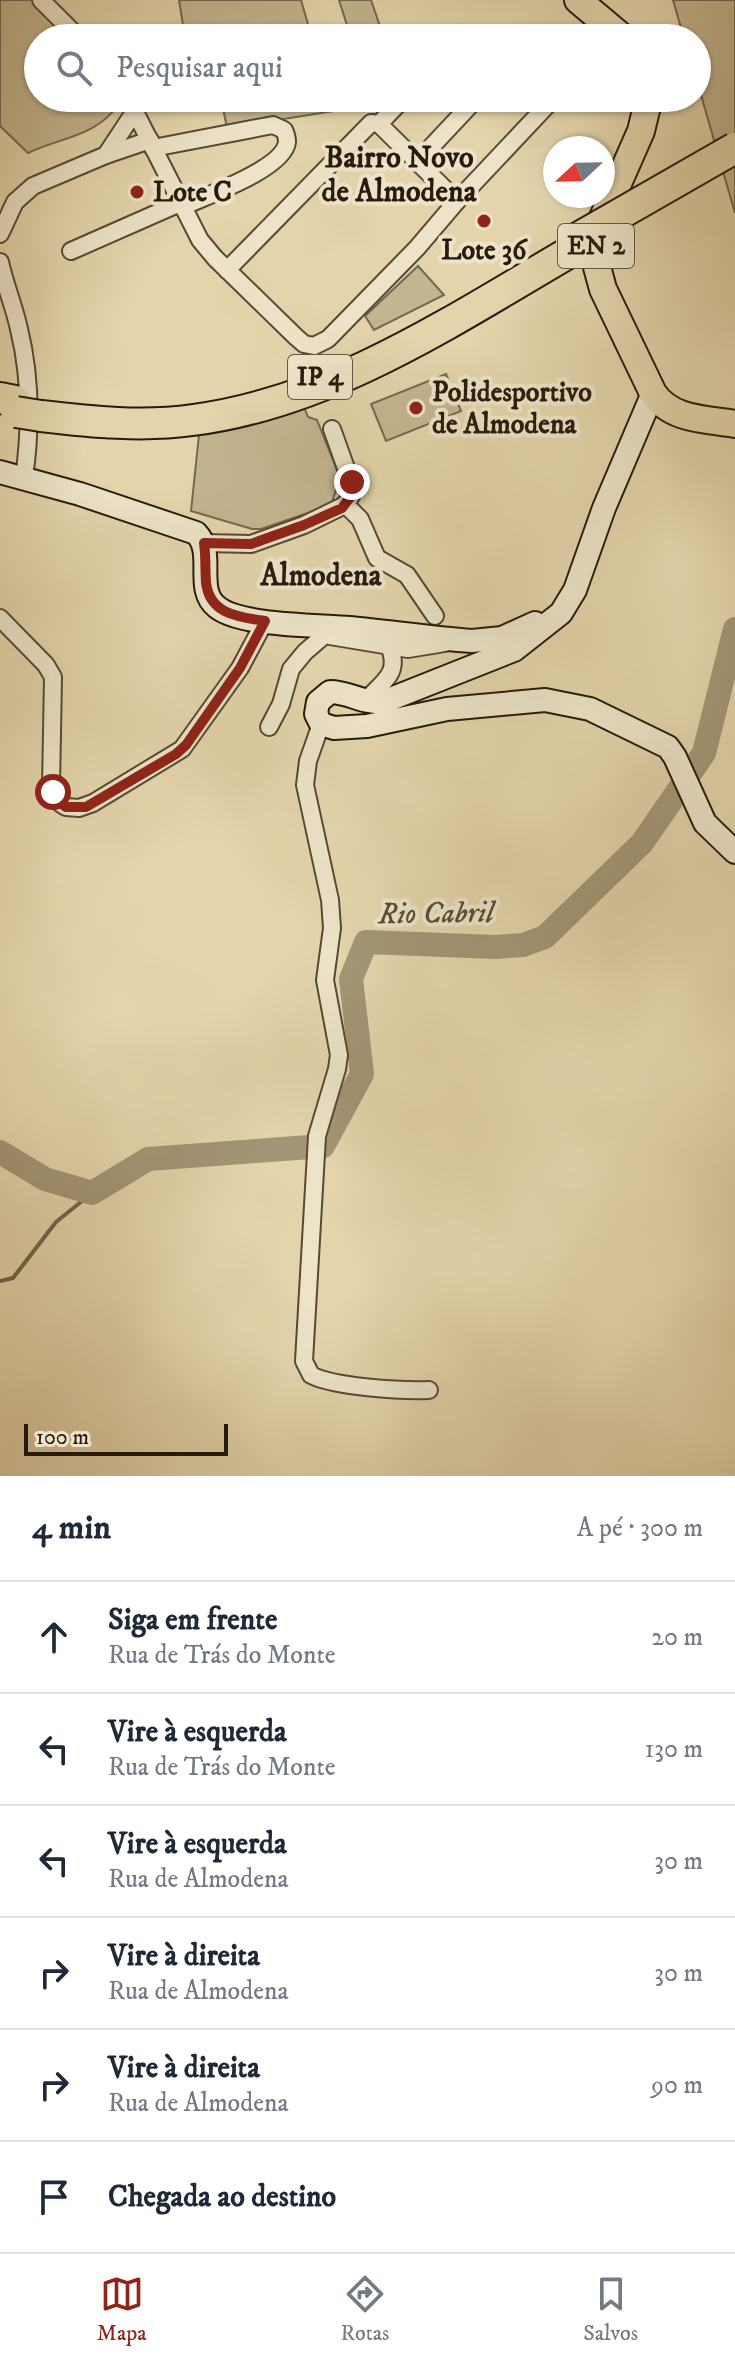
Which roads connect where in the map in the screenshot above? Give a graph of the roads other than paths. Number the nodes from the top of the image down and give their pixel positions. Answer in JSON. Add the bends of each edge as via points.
{"nodes":[{"id":1,"x":41,"y":0,"type":"edge"},
{"id":2,"x":578,"y":0,"type":"edge"},
{"id":3,"x":65,"y":24,"type":"edge"},
{"id":4,"x":604,"y":24,"type":"edge"},
{"id":5,"x":127,"y":112,"type":"edge"},
{"id":6,"x":135,"y":112,"type":"edge"},
{"id":7,"x":391,"y":112,"type":"edge"},
{"id":8,"x":464,"y":112,"type":"edge"},
{"id":9,"x":541,"y":112,"type":"edge"},
{"id":10,"x":646,"y":112,"type":"edge"},
{"id":11,"x":379,"y":124,"type":"junction"},
{"id":12,"x":151,"y":144,"type":"junction"},
{"id":13,"x":735,"y":148,"type":"edge"},
{"id":14,"x":106,"y":155,"type":"junction"},
{"id":15,"x":735,"y":158,"type":"edge"},
{"id":16,"x":417,"y":162,"type":"junction"},
{"id":17,"x":457,"y":201,"type":"junction"},
{"id":18,"x":181,"y":205,"type":"junction"},
{"id":19,"x":0,"y":234,"type":"edge"},
{"id":20,"x":573,"y":246,"type":"junction"},
{"id":21,"x":71,"y":251,"type":"dead end"},
{"id":22,"x":0,"y":262,"type":"edge"},
{"id":23,"x":227,"y":270,"type":"junction"},
{"id":24,"x":653,"y":393,"type":"junction"},
{"id":25,"x":19,"y":407,"type":"edge"},
{"id":26,"x":735,"y":424,"type":"edge"},
{"id":27,"x":332,"y":429,"type":"dead end"},
{"id":28,"x":0,"y":472,"type":"edge"},
{"id":29,"x":24,"y":478,"type":"junction"},
{"id":30,"x":345,"y":504,"type":"junction"},
{"id":31,"x":204,"y":543,"type":"junction"},
{"id":32,"x":570,"y":601,"type":"junction"},
{"id":33,"x":435,"y":616,"type":"dead end"},
{"id":34,"x":0,"y":618,"type":"edge"},
{"id":35,"x":265,"y":621,"type":"junction"},
{"id":36,"x":330,"y":631,"type":"junction"},
{"id":37,"x":458,"y":640,"type":"junction"},
{"id":38,"x":389,"y":646,"type":"junction"},
{"id":39,"x":365,"y":701,"type":"junction"},
{"id":40,"x":321,"y":724,"type":"junction"},
{"id":41,"x":269,"y":727,"type":"dead end"},
{"id":42,"x":735,"y":852,"type":"edge"},
{"id":43,"x":429,"y":1390,"type":"dead end"}],
"edges":[{"from":1,"to":3,"type":"street"},
{"from":2,"to":4,"type":"main road"},
{"from":5,"to":14,"type":"street"},
{"from":6,"to":12,"type":"street"},
{"from":7,"to":11,"type":"street"},
{"from":8,"to":16,"type":"street"},
{"from":9,"to":17,"type":"street"},
{"from":10,"to":24,"type":"main road","number":"EN 2","via":[[601,222],[595,253],[600,282]]},
{"from":11,"to":16,"type":"street"},
{"from":11,"to":23,"type":"street","via":[[371,123],[359,133]]},
{"from":12,"to":14,"type":"street"},
{"from":12,"to":18,"type":"street"},
{"from":12,"to":18,"type":"street","via":[[273,125],[284,130],[285,147],[271,164]]},
{"from":13,"to":20,"type":"highway","number":"IP 4","bridge":true},
{"from":14,"to":19,"type":"street","via":[[27,190],[10,209]]},
{"from":15,"to":20,"type":"highway","number":"IP 4"},
{"from":16,"to":17,"type":"street"},
{"from":17,"to":23,"type":"street","via":[[325,342],[311,346],[296,337]]},
{"from":18,"to":21,"type":"street"},
{"from":18,"to":23,"type":"street","via":[[200,240]]},
{"from":20,"to":25,"type":"highway","number":"IP 4","via":[[374,353],[260,398],[151,412]]},
{"from":22,"to":29,"type":"street","via":[[27,374],[30,427]]},
{"from":24,"to":26,"type":"main road","number":"EN 2","via":[[668,409],[689,417]]},
{"from":24,"to":32,"type":"main road"},
{"from":27,"to":30,"type":"street","via":[[352,485]]},
{"from":28,"to":29,"type":"main road"},
{"from":29,"to":31,"type":"main road","via":[[188,530]]},
{"from":30,"to":31,"type":"street","via":[[256,543]]},
{"from":30,"to":33,"type":"street","via":[[360,519],[377,558],[407,575]]},
{"from":31,"to":35,"type":"main road","via":[[207,587],[214,605],[232,615]]},
{"from":32,"to":37,"type":"main road","via":[[509,635]]},
{"from":32,"to":39,"type":"main road","via":[[509,653],[388,700]]},
{"from":34,"to":35,"type":"street","via":[[52,673],[51,786],[61,804],[73,809],[93,803],[182,749],[240,668]]},
{"from":35,"to":36,"type":"main road"},
{"from":36,"to":37,"type":"main road"},
{"from":36,"to":38,"type":"street"},
{"from":36,"to":41,"type":"street","via":[[291,669]]},
{"from":37,"to":38,"type":"street","via":[[420,648]]},
{"from":38,"to":39,"type":"street","via":[[395,662],[392,671]]},
{"from":39,"to":40,"type":"main road","via":[[340,692],[326,694],[316,707]]},
{"from":40,"to":42,"type":"main road","via":[[367,726],[447,709],[535,700],[578,705],[665,745],[710,829]]},
{"from":40,"to":43,"type":"street","via":[[305,785],[330,900],[325,980],[339,1059],[316,1148],[304,1359],[316,1378],[398,1391]]}]}
